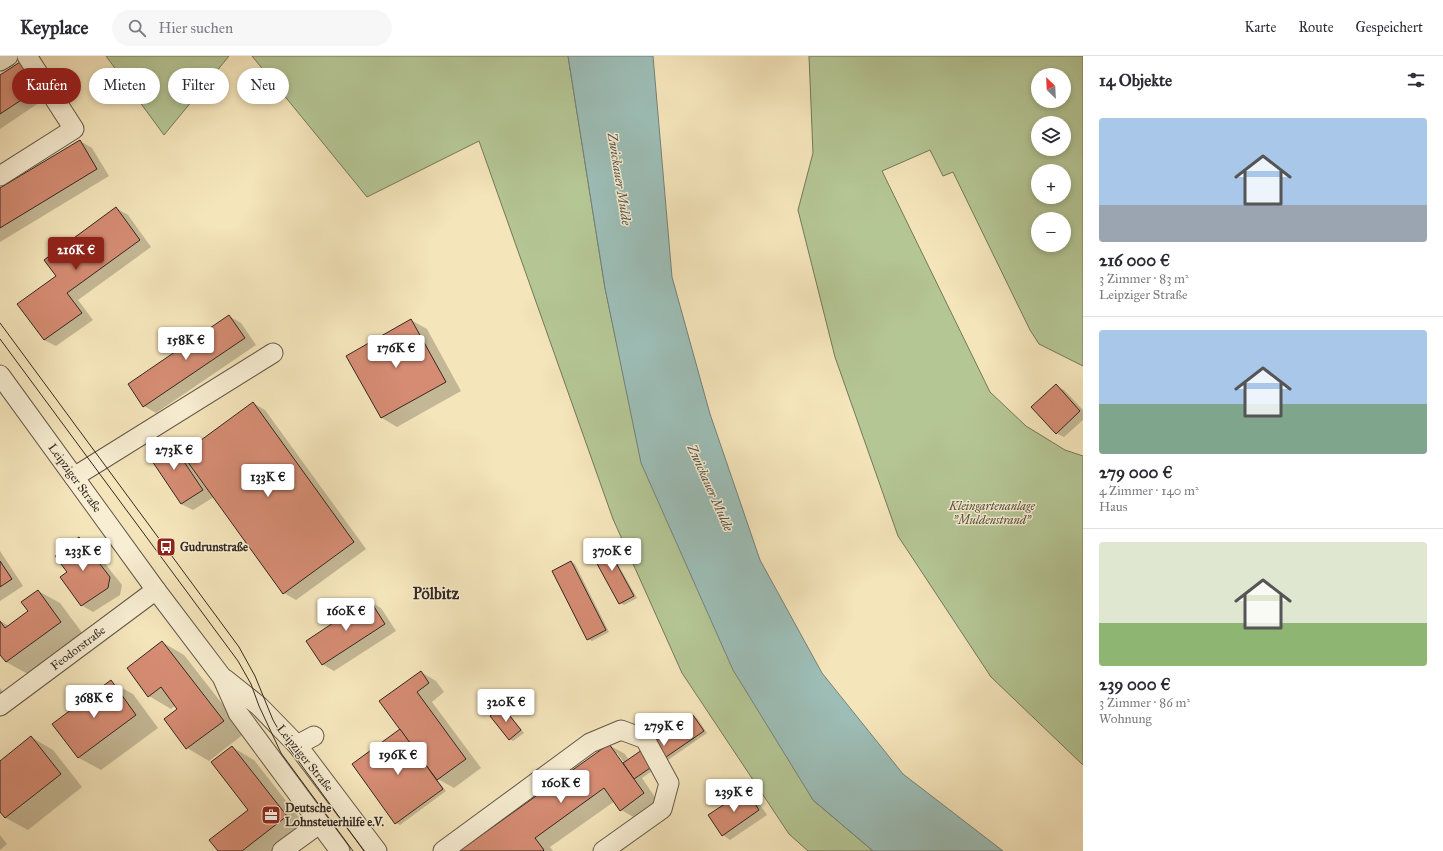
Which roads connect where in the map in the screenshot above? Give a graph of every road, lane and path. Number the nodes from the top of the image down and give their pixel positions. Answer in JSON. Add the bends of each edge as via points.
{"nodes":[{"id":1,"x":8,"y":56,"type":"edge"},
{"id":2,"x":27,"y":56,"type":"edge"},
{"id":3,"x":0,"y":61,"type":"edge"},
{"id":4,"x":0,"y":176,"type":"edge"},
{"id":5,"x":273,"y":353,"type":"dead end"},
{"id":6,"x":0,"y":375,"type":"edge"},
{"id":7,"x":74,"y":477,"type":"junction"},
{"id":8,"x":156,"y":590,"type":"junction"},
{"id":9,"x":222,"y":677,"type":"junction"},
{"id":10,"x":0,"y":706,"type":"edge"},
{"id":11,"x":314,"y":736,"type":"dead end"},
{"id":12,"x":297,"y":745,"type":"junction"},
{"id":13,"x":319,"y":824,"type":"junction"},
{"id":14,"x":282,"y":851,"type":"edge"},
{"id":15,"x":340,"y":851,"type":"edge"},
{"id":16,"x":377,"y":851,"type":"edge"},
{"id":17,"x":443,"y":851,"type":"edge"},
{"id":18,"x":603,"y":851,"type":"edge"}],
"edges":[{"from":1,"to":3,"type":"street"},
{"from":2,"to":4,"type":"street","via":[[74,130]]},
{"from":5,"to":7,"type":"street"},
{"from":6,"to":7,"type":"street","name":"Leipziger Straße"},
{"from":7,"to":8,"type":"street","name":"Leipziger Straße"},
{"from":8,"to":9,"type":"street","name":"Leipziger Straße"},
{"from":8,"to":10,"type":"street","name":"Feodorstraße"},
{"from":9,"to":12,"type":"street","name":"Leipziger Straße","via":[[259,706]]},
{"from":9,"to":13,"type":"street","name":"Leipziger Straße","via":[[238,713]]},
{"from":11,"to":12,"type":"street"},
{"from":12,"to":16,"type":"street","name":"Leipziger Straße"},
{"from":13,"to":14,"type":"street"},
{"from":13,"to":15,"type":"street","name":"Leipziger Straße"},
{"from":17,"to":18,"type":"street","via":[[590,743],[621,730],[645,739],[669,783],[662,809]]}]}
